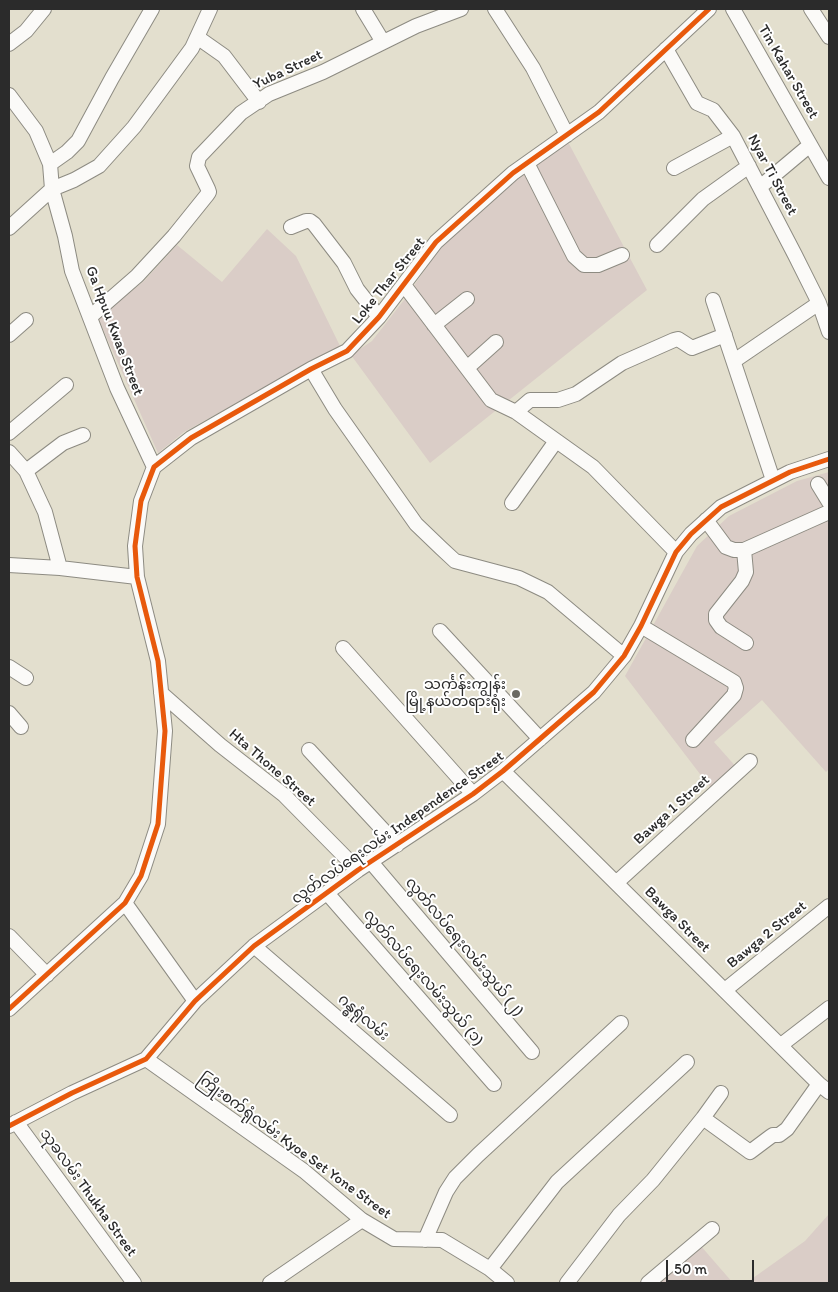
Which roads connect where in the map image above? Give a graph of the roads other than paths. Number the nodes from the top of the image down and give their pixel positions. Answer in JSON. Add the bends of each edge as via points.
{"nodes":[{"id":1,"x":44,"y":9,"type":"edge"},
{"id":2,"x":152,"y":9,"type":"edge"},
{"id":3,"x":210,"y":9,"type":"edge"},
{"id":4,"x":363,"y":9,"type":"edge"},
{"id":5,"x":461,"y":9,"type":"edge"},
{"id":6,"x":495,"y":9,"type":"edge"},
{"id":7,"x":709,"y":9,"type":"edge"},
{"id":8,"x":733,"y":9,"type":"edge"},
{"id":9,"x":811,"y":9,"type":"edge"},
{"id":10,"x":197,"y":37,"type":"junction"},
{"id":11,"x":829,"y":37,"type":"edge"},
{"id":12,"x":383,"y":42,"type":"junction"},
{"id":13,"x":9,"y":44,"type":"edge"},
{"id":14,"x":666,"y":49,"type":"junction"},
{"id":15,"x":9,"y":95,"type":"edge"},
{"id":16,"x":259,"y":102,"type":"junction"},
{"id":17,"x":567,"y":135,"type":"junction"},
{"id":18,"x":733,"y":136,"type":"junction"},
{"id":19,"x":810,"y":145,"type":"junction"},
{"id":20,"x":527,"y":163,"type":"junction"},
{"id":21,"x":50,"y":164,"type":"junction"},
{"id":22,"x":749,"y":166,"type":"junction"},
{"id":23,"x":674,"y":168,"type":"dead end"},
{"id":24,"x":829,"y":178,"type":"edge"},
{"id":25,"x":760,"y":187,"type":"junction"},
{"id":26,"x":52,"y":190,"type":"junction"},
{"id":27,"x":291,"y":227,"type":"dead end"},
{"id":28,"x":9,"y":228,"type":"edge"},
{"id":29,"x":657,"y":245,"type":"dead end"},
{"id":30,"x":622,"y":255,"type":"dead end"},
{"id":31,"x":404,"y":285,"type":"junction"},
{"id":32,"x":467,"y":299,"type":"dead end"},
{"id":33,"x":713,"y":300,"type":"dead end"},
{"id":34,"x":819,"y":303,"type":"junction"},
{"id":35,"x":90,"y":317,"type":"junction"},
{"id":36,"x":380,"y":317,"type":"junction"},
{"id":37,"x":26,"y":320,"type":"dead end"},
{"id":38,"x":434,"y":325,"type":"junction"},
{"id":39,"x":829,"y":332,"type":"edge"},
{"id":40,"x":9,"y":335,"type":"edge"},
{"id":41,"x":725,"y":335,"type":"junction"},
{"id":42,"x":496,"y":342,"type":"dead end"},
{"id":43,"x":734,"y":361,"type":"junction"},
{"id":44,"x":468,"y":368,"type":"junction"},
{"id":45,"x":311,"y":369,"type":"junction"},
{"id":46,"x":66,"y":385,"type":"dead end"},
{"id":47,"x":516,"y":412,"type":"junction"},
{"id":48,"x":9,"y":433,"type":"edge"},
{"id":49,"x":83,"y":435,"type":"dead end"},
{"id":50,"x":556,"y":441,"type":"junction"},
{"id":51,"x":9,"y":452,"type":"edge"},
{"id":52,"x":829,"y":459,"type":"edge"},
{"id":53,"x":154,"y":467,"type":"junction"},
{"id":54,"x":26,"y":471,"type":"junction"},
{"id":55,"x":773,"y":480,"type":"junction"},
{"id":56,"x":818,"y":484,"type":"dead end"},
{"id":57,"x":829,"y":502,"type":"edge"},
{"id":58,"x":512,"y":503,"type":"dead end"},
{"id":59,"x":829,"y":512,"type":"edge"},
{"id":60,"x":706,"y":520,"type":"junction"},
{"id":61,"x":744,"y":550,"type":"junction"},
{"id":62,"x":676,"y":552,"type":"junction"},
{"id":63,"x":9,"y":565,"type":"edge"},
{"id":64,"x":60,"y":568,"type":"junction"},
{"id":65,"x":138,"y":577,"type":"junction"},
{"id":66,"x":641,"y":626,"type":"junction"},
{"id":67,"x":440,"y":632,"type":"dead end"},
{"id":68,"x":746,"y":643,"type":"dead end"},
{"id":69,"x":343,"y":648,"type":"dead end"},
{"id":70,"x":624,"y":656,"type":"junction"},
{"id":71,"x":9,"y":667,"type":"edge"},
{"id":72,"x":26,"y":678,"type":"dead end"},
{"id":73,"x":161,"y":693,"type":"junction"},
{"id":74,"x":9,"y":713,"type":"edge"},
{"id":75,"x":21,"y":727,"type":"dead end"},
{"id":76,"x":540,"y":739,"type":"junction"},
{"id":77,"x":693,"y":740,"type":"dead end"},
{"id":78,"x":309,"y":750,"type":"dead end"},
{"id":79,"x":750,"y":762,"type":"dead end"},
{"id":80,"x":503,"y":771,"type":"junction"},
{"id":81,"x":473,"y":794,"type":"junction"},
{"id":82,"x":397,"y":845,"type":"junction"},
{"id":83,"x":370,"y":862,"type":"junction"},
{"id":84,"x":358,"y":870,"type":"junction"},
{"id":85,"x":616,"y":883,"type":"junction"},
{"id":86,"x":328,"y":893,"type":"junction"},
{"id":87,"x":125,"y":903,"type":"junction"},
{"id":88,"x":829,"y":906,"type":"edge"},
{"id":89,"x":9,"y":936,"type":"edge"},
{"id":90,"x":254,"y":946,"type":"junction"},
{"id":91,"x":46,"y":974,"type":"junction"},
{"id":92,"x":725,"y":990,"type":"junction"},
{"id":93,"x":195,"y":1001,"type":"junction"},
{"id":94,"x":829,"y":1008,"type":"edge"},
{"id":95,"x":9,"y":1009,"type":"edge"},
{"id":96,"x":621,"y":1023,"type":"dead end"},
{"id":97,"x":781,"y":1046,"type":"junction"},
{"id":98,"x":532,"y":1052,"type":"dead end"},
{"id":99,"x":146,"y":1059,"type":"junction"},
{"id":100,"x":687,"y":1062,"type":"dead end"},
{"id":101,"x":494,"y":1084,"type":"dead end"},
{"id":102,"x":824,"y":1088,"type":"edge"},
{"id":103,"x":721,"y":1093,"type":"dead end"},
{"id":104,"x":450,"y":1115,"type":"dead end"},
{"id":105,"x":703,"y":1118,"type":"junction"},
{"id":106,"x":12,"y":1124,"type":"edge"},
{"id":107,"x":362,"y":1220,"type":"junction"},
{"id":108,"x":712,"y":1229,"type":"dead end"},
{"id":109,"x":425,"y":1240,"type":"junction"},
{"id":110,"x":490,"y":1268,"type":"junction"},
{"id":111,"x":131,"y":1282,"type":"edge"},
{"id":112,"x":270,"y":1283,"type":"edge"},
{"id":113,"x":507,"y":1283,"type":"edge"},
{"id":114,"x":568,"y":1283,"type":"edge"},
{"id":115,"x":648,"y":1283,"type":"edge"}],
"edges":[{"from":1,"to":13,"type":"street","via":[[26,31]]},
{"from":2,"to":21,"type":"street","via":[[78,141]]},
{"from":3,"to":10,"type":"street"},
{"from":4,"to":12,"type":"street"},
{"from":5,"to":12,"type":"street","name":"Yuba Street"},
{"from":6,"to":17,"type":"street","via":[[533,68]]},
{"from":7,"to":14,"type":"street","name":"Loke Thar Street"},
{"from":8,"to":19,"type":"street","name":"Tin Kahar Street"},
{"from":9,"to":11,"type":"street"},
{"from":10,"to":16,"type":"street","via":[[224,56]]},
{"from":10,"to":26,"type":"street","via":[[139,120],[99,166]]},
{"from":12,"to":16,"type":"street","name":"Yuba Street","via":[[269,94]]},
{"from":14,"to":17,"type":"street","name":"Loke Thar Street","via":[[599,112]]},
{"from":14,"to":18,"type":"street","name":"Nyar Ti Street","via":[[697,103],[713,110]]},
{"from":15,"to":21,"type":"street","name":"Ga Hpuu Kwae Street","via":[[36,131]]},
{"from":16,"to":35,"type":"street","name":"Yuba Street","via":[[241,113],[199,157],[197,166],[208,189],[207,195],[137,276]]},
{"from":17,"to":20,"type":"street","name":"Loke Thar Street"},
{"from":18,"to":22,"type":"street","name":"Nyar Ti Street"},
{"from":18,"to":23,"type":"street"},
{"from":19,"to":24,"type":"street","name":"Tin Kahar Street"},
{"from":19,"to":25,"type":"street"},
{"from":20,"to":30,"type":"street","via":[[574,256],[584,265],[598,265]]},
{"from":20,"to":31,"type":"street","name":"Loke Thar Street","via":[[436,242]]},
{"from":21,"to":26,"type":"street","name":"Ga Hpuu Kwae Street"},
{"from":22,"to":25,"type":"street","name":"Nyar Ti Street"},
{"from":22,"to":29,"type":"street","via":[[703,199]]},
{"from":25,"to":34,"type":"street","name":"Nyar Ti Street"},
{"from":26,"to":28,"type":"street"},
{"from":26,"to":35,"type":"street","name":"Ga Hpuu Kwae Street","via":[[66,236],[72,271]]},
{"from":27,"to":36,"type":"street","via":[[306,221],[314,224],[344,263],[357,289]]},
{"from":31,"to":36,"type":"street","name":"Loke Thar Street"},
{"from":31,"to":38,"type":"street"},
{"from":32,"to":38,"type":"street"},
{"from":33,"to":41,"type":"street"},
{"from":34,"to":39,"type":"street","name":"Nyar Ti Street"},
{"from":34,"to":43,"type":"street"},
{"from":35,"to":53,"type":"street","name":"Ga Hpuu Kwae Street","via":[[117,388]]},
{"from":36,"to":45,"type":"street","name":"Loke Thar Street","via":[[347,350]]},
{"from":37,"to":40,"type":"street"},
{"from":38,"to":44,"type":"street"},
{"from":41,"to":43,"type":"street"},
{"from":41,"to":47,"type":"street","via":[[692,348],[678,339],[674,340],[622,363],[576,394],[558,400],[530,400]]},
{"from":42,"to":44,"type":"street"},
{"from":43,"to":55,"type":"street"},
{"from":44,"to":47,"type":"street","via":[[492,400]]},
{"from":45,"to":53,"type":"street","name":"Loke Thar Street","via":[[191,438]]},
{"from":45,"to":70,"type":"street","via":[[335,409],[416,524],[455,561],[519,578],[548,592]]},
{"from":46,"to":48,"type":"street"},
{"from":47,"to":50,"type":"street"},
{"from":49,"to":54,"type":"street","via":[[63,443]]},
{"from":50,"to":58,"type":"street"},
{"from":50,"to":62,"type":"street","via":[[593,467]]},
{"from":51,"to":54,"type":"street"},
{"from":52,"to":55,"type":"street","name":"လွတ်လပ်ရေးလမ်း Independence Street"},
{"from":53,"to":65,"type":"street","via":[[141,501],[135,546]]},
{"from":54,"to":64,"type":"street","via":[[46,512]]},
{"from":55,"to":60,"type":"street","name":"လွတ်လပ်ရေးလမ်း Independence Street","via":[[721,507]]},
{"from":56,"to":57,"type":"street"},
{"from":59,"to":61,"type":"street"},
{"from":60,"to":61,"type":"street","via":[[726,547]]},
{"from":60,"to":62,"type":"street","name":"လွတ်လပ်ရေးလမ်း Independence Street"},
{"from":61,"to":68,"type":"street","via":[[746,572],[716,614],[716,620]]},
{"from":62,"to":66,"type":"street","name":"လွတ်လပ်ရေးလမ်း Independence Street"},
{"from":63,"to":64,"type":"street"},
{"from":64,"to":65,"type":"street"},
{"from":65,"to":73,"type":"street","via":[[158,661]]},
{"from":66,"to":70,"type":"street","name":"လွတ်လပ်ရေးလမ်း Independence Street"},
{"from":66,"to":77,"type":"street","via":[[734,682],[734,696]]},
{"from":67,"to":76,"type":"street"},
{"from":69,"to":81,"type":"street"},
{"from":70,"to":76,"type":"street","name":"လွတ်လပ်ရေးလမ်း Independence Street","via":[[594,692]]},
{"from":71,"to":72,"type":"street"},
{"from":73,"to":84,"type":"street","name":"Hta Thone Street","via":[[284,795]]},
{"from":73,"to":87,"type":"street","via":[[165,731],[158,824],[141,876]]},
{"from":74,"to":75,"type":"street"},
{"from":76,"to":80,"type":"street","name":"လွတ်လပ်ရေးလမ်း Independence Street"},
{"from":78,"to":82,"type":"street"},
{"from":79,"to":85,"type":"street","name":"Bawga 1 Street"},
{"from":80,"to":81,"type":"street","name":"လွတ်လပ်ရေးလမ်း Independence Street"},
{"from":80,"to":85,"type":"street","name":"Bawga Street"},
{"from":81,"to":82,"type":"street","name":"လွတ်လပ်ရေးလမ်း Independence Street"},
{"from":82,"to":83,"type":"street","name":"လွတ်လပ်ရေးလမ်း Independence Street"},
{"from":83,"to":84,"type":"street","name":"လွတ်လပ်ရေးလမ်း Independence Street"},
{"from":83,"to":98,"type":"street","name":"လွတ်လပ်ရေးလမ်းသွယ် (၂)"},
{"from":84,"to":86,"type":"street","name":"လွတ်လပ်ရေးလမ်း Independence Street"},
{"from":85,"to":92,"type":"street","name":"Bawga Street"},
{"from":86,"to":90,"type":"street","name":"လွတ်လပ်ရေးလမ်း Independence Street"},
{"from":86,"to":101,"type":"street","name":"လွတ်လပ်ရေးလမ်းသွယ် (၁)"},
{"from":87,"to":91,"type":"street"},
{"from":87,"to":93,"type":"street"},
{"from":88,"to":92,"type":"street","name":"Bawga 2 Street"},
{"from":89,"to":91,"type":"street"},
{"from":90,"to":93,"type":"street","name":"လွတ်လပ်ရေးလမ်း Independence Street"},
{"from":90,"to":104,"type":"street","name":"ဂန္ဓရုံလမ်း"},
{"from":91,"to":95,"type":"street"},
{"from":92,"to":97,"type":"street","name":"Bawga Street"},
{"from":93,"to":99,"type":"street","name":"လွတ်လပ်ရေးလမ်း Independence Street"},
{"from":94,"to":97,"type":"street"},
{"from":96,"to":109,"type":"street","via":[[455,1178]]},
{"from":97,"to":102,"type":"street","name":"Bawga Street"},
{"from":99,"to":106,"type":"street","name":"လွတ်လပ်ရေးလမ်း Independence Street"},
{"from":99,"to":107,"type":"street","name":"ကြိုးစက်ရုံလမ်း Kyoe Set Yone Street","via":[[304,1171]]},
{"from":100,"to":110,"type":"street","via":[[557,1182]]},
{"from":102,"to":105,"type":"street","via":[[779,1135],[770,1136],[748,1152]]},
{"from":103,"to":105,"type":"street"},
{"from":105,"to":114,"type":"street","via":[[620,1215]]},
{"from":106,"to":111,"type":"street","name":"သုခလမ်း Thukha Street"},
{"from":107,"to":109,"type":"street","name":"ကြိုးစက်ရုံလမ်း Kyoe Set Yone Street","via":[[394,1239]]},
{"from":107,"to":112,"type":"street"},
{"from":108,"to":115,"type":"street"},
{"from":109,"to":110,"type":"street","name":"ကြိုးစက်ရုံလမ်း Kyoe Set Yone Street","via":[[442,1240]]},
{"from":110,"to":113,"type":"street","name":"ကြိုးစက်ရုံလမ်း Kyoe Set Yone Street"}]}
